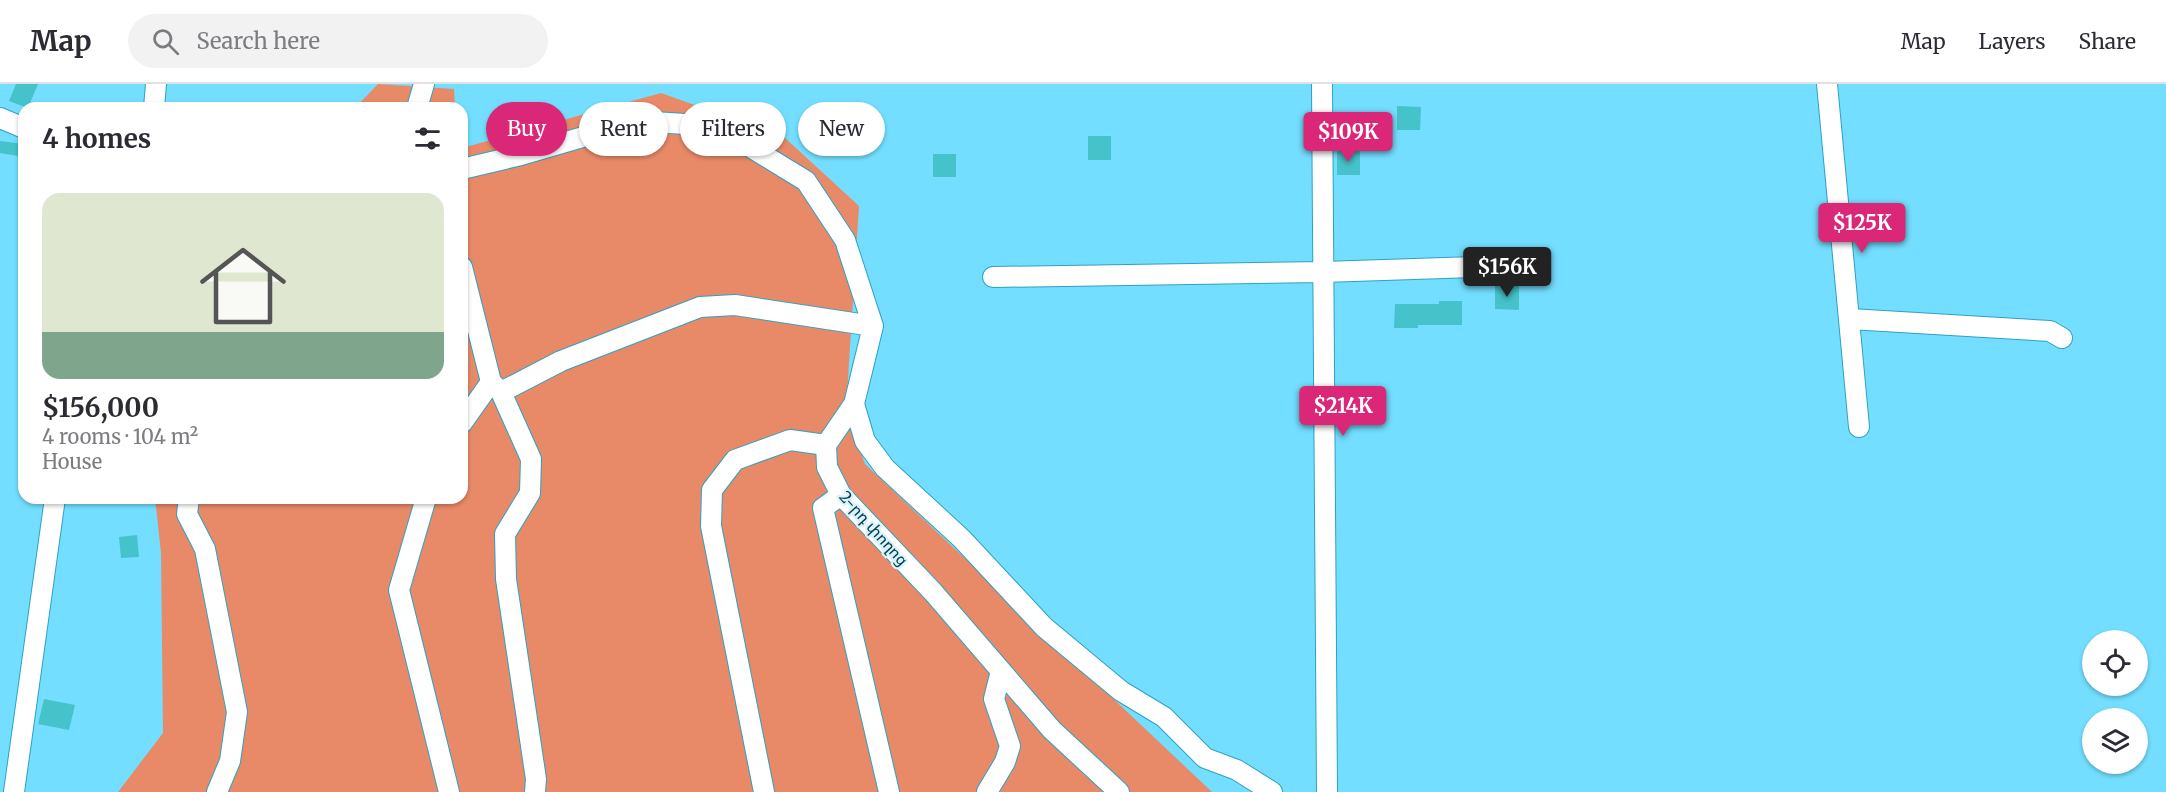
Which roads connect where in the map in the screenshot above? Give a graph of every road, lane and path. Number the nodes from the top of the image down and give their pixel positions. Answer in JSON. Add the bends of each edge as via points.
{"nodes":[{"id":1,"x":156,"y":84,"type":"edge"},
{"id":2,"x":424,"y":84,"type":"edge"},
{"id":3,"x":1322,"y":84,"type":"edge"},
{"id":4,"x":1827,"y":84,"type":"edge"},
{"id":5,"x":154,"y":102,"type":"edge"},
{"id":6,"x":419,"y":102,"type":"edge"},
{"id":7,"x":0,"y":118,"type":"edge"},
{"id":8,"x":18,"y":126,"type":"edge"},
{"id":9,"x":468,"y":168,"type":"edge"},
{"id":10,"x":1505,"y":266,"type":"dead end"},
{"id":11,"x":1323,"y":272,"type":"junction"},
{"id":12,"x":993,"y":277,"type":"dead end"},
{"id":13,"x":468,"y":288,"type":"edge"},
{"id":14,"x":1850,"y":319,"type":"junction"},
{"id":15,"x":873,"y":327,"type":"junction"},
{"id":16,"x":2062,"y":338,"type":"dead end"},
{"id":17,"x":496,"y":387,"type":"junction"},
{"id":18,"x":854,"y":404,"type":"junction"},
{"id":19,"x":468,"y":417,"type":"edge"},
{"id":20,"x":1859,"y":427,"type":"dead end"},
{"id":21,"x":826,"y":445,"type":"junction"},
{"id":22,"x":841,"y":495,"type":"junction"},
{"id":23,"x":54,"y":504,"type":"edge"},
{"id":24,"x":188,"y":504,"type":"edge"},
{"id":25,"x":424,"y":504,"type":"edge"},
{"id":26,"x":1001,"y":671,"type":"junction"},
{"id":27,"x":14,"y":792,"type":"edge"},
{"id":28,"x":217,"y":792,"type":"edge"},
{"id":29,"x":449,"y":792,"type":"edge"},
{"id":30,"x":535,"y":792,"type":"edge"},
{"id":31,"x":764,"y":792,"type":"edge"},
{"id":32,"x":889,"y":792,"type":"edge"},
{"id":33,"x":987,"y":792,"type":"edge"},
{"id":34,"x":1119,"y":792,"type":"edge"},
{"id":35,"x":1272,"y":792,"type":"edge"},
{"id":36,"x":1327,"y":792,"type":"edge"}],
"edges":[{"from":1,"to":5,"type":"street"},
{"from":2,"to":6,"type":"street"},
{"from":3,"to":11,"type":"street"},
{"from":4,"to":14,"type":"street"},
{"from":7,"to":8,"type":"street"},
{"from":9,"to":15,"type":"street","via":[[638,121],[716,126],[806,182],[845,240]]},
{"from":10,"to":11,"type":"street"},
{"from":11,"to":12,"type":"street"},
{"from":11,"to":36,"type":"street"},
{"from":13,"to":17,"type":"street"},
{"from":14,"to":16,"type":"street","via":[[2050,331]]},
{"from":14,"to":20,"type":"street"},
{"from":15,"to":17,"type":"street","via":[[735,305],[700,308]]},
{"from":15,"to":18,"type":"street"},
{"from":17,"to":19,"type":"street"},
{"from":17,"to":30,"type":"street","via":[[531,459],[530,493],[505,534],[506,579]]},
{"from":18,"to":21,"type":"street"},
{"from":18,"to":35,"type":"street","via":[[865,441],[885,468],[962,539],[1044,627],[1121,691],[1164,717],[1205,758],[1237,770]]},
{"from":21,"to":22,"type":"street","name":"2-րդ փողոց","via":[[826,467]]},
{"from":21,"to":31,"type":"street","via":[[790,440],[735,460],[712,490],[711,526]]},
{"from":22,"to":26,"type":"street","name":"2-րդ փողոց"},
{"from":22,"to":32,"type":"street","via":[[823,508]]},
{"from":23,"to":27,"type":"street"},
{"from":24,"to":28,"type":"street","via":[[187,514],[205,549],[237,712],[230,761]]},
{"from":25,"to":29,"type":"street","via":[[399,590]]},
{"from":26,"to":33,"type":"street","via":[[994,699],[1010,746]]},
{"from":26,"to":34,"type":"street","name":"2-րդ փողոց","via":[[1052,730]]}]}
